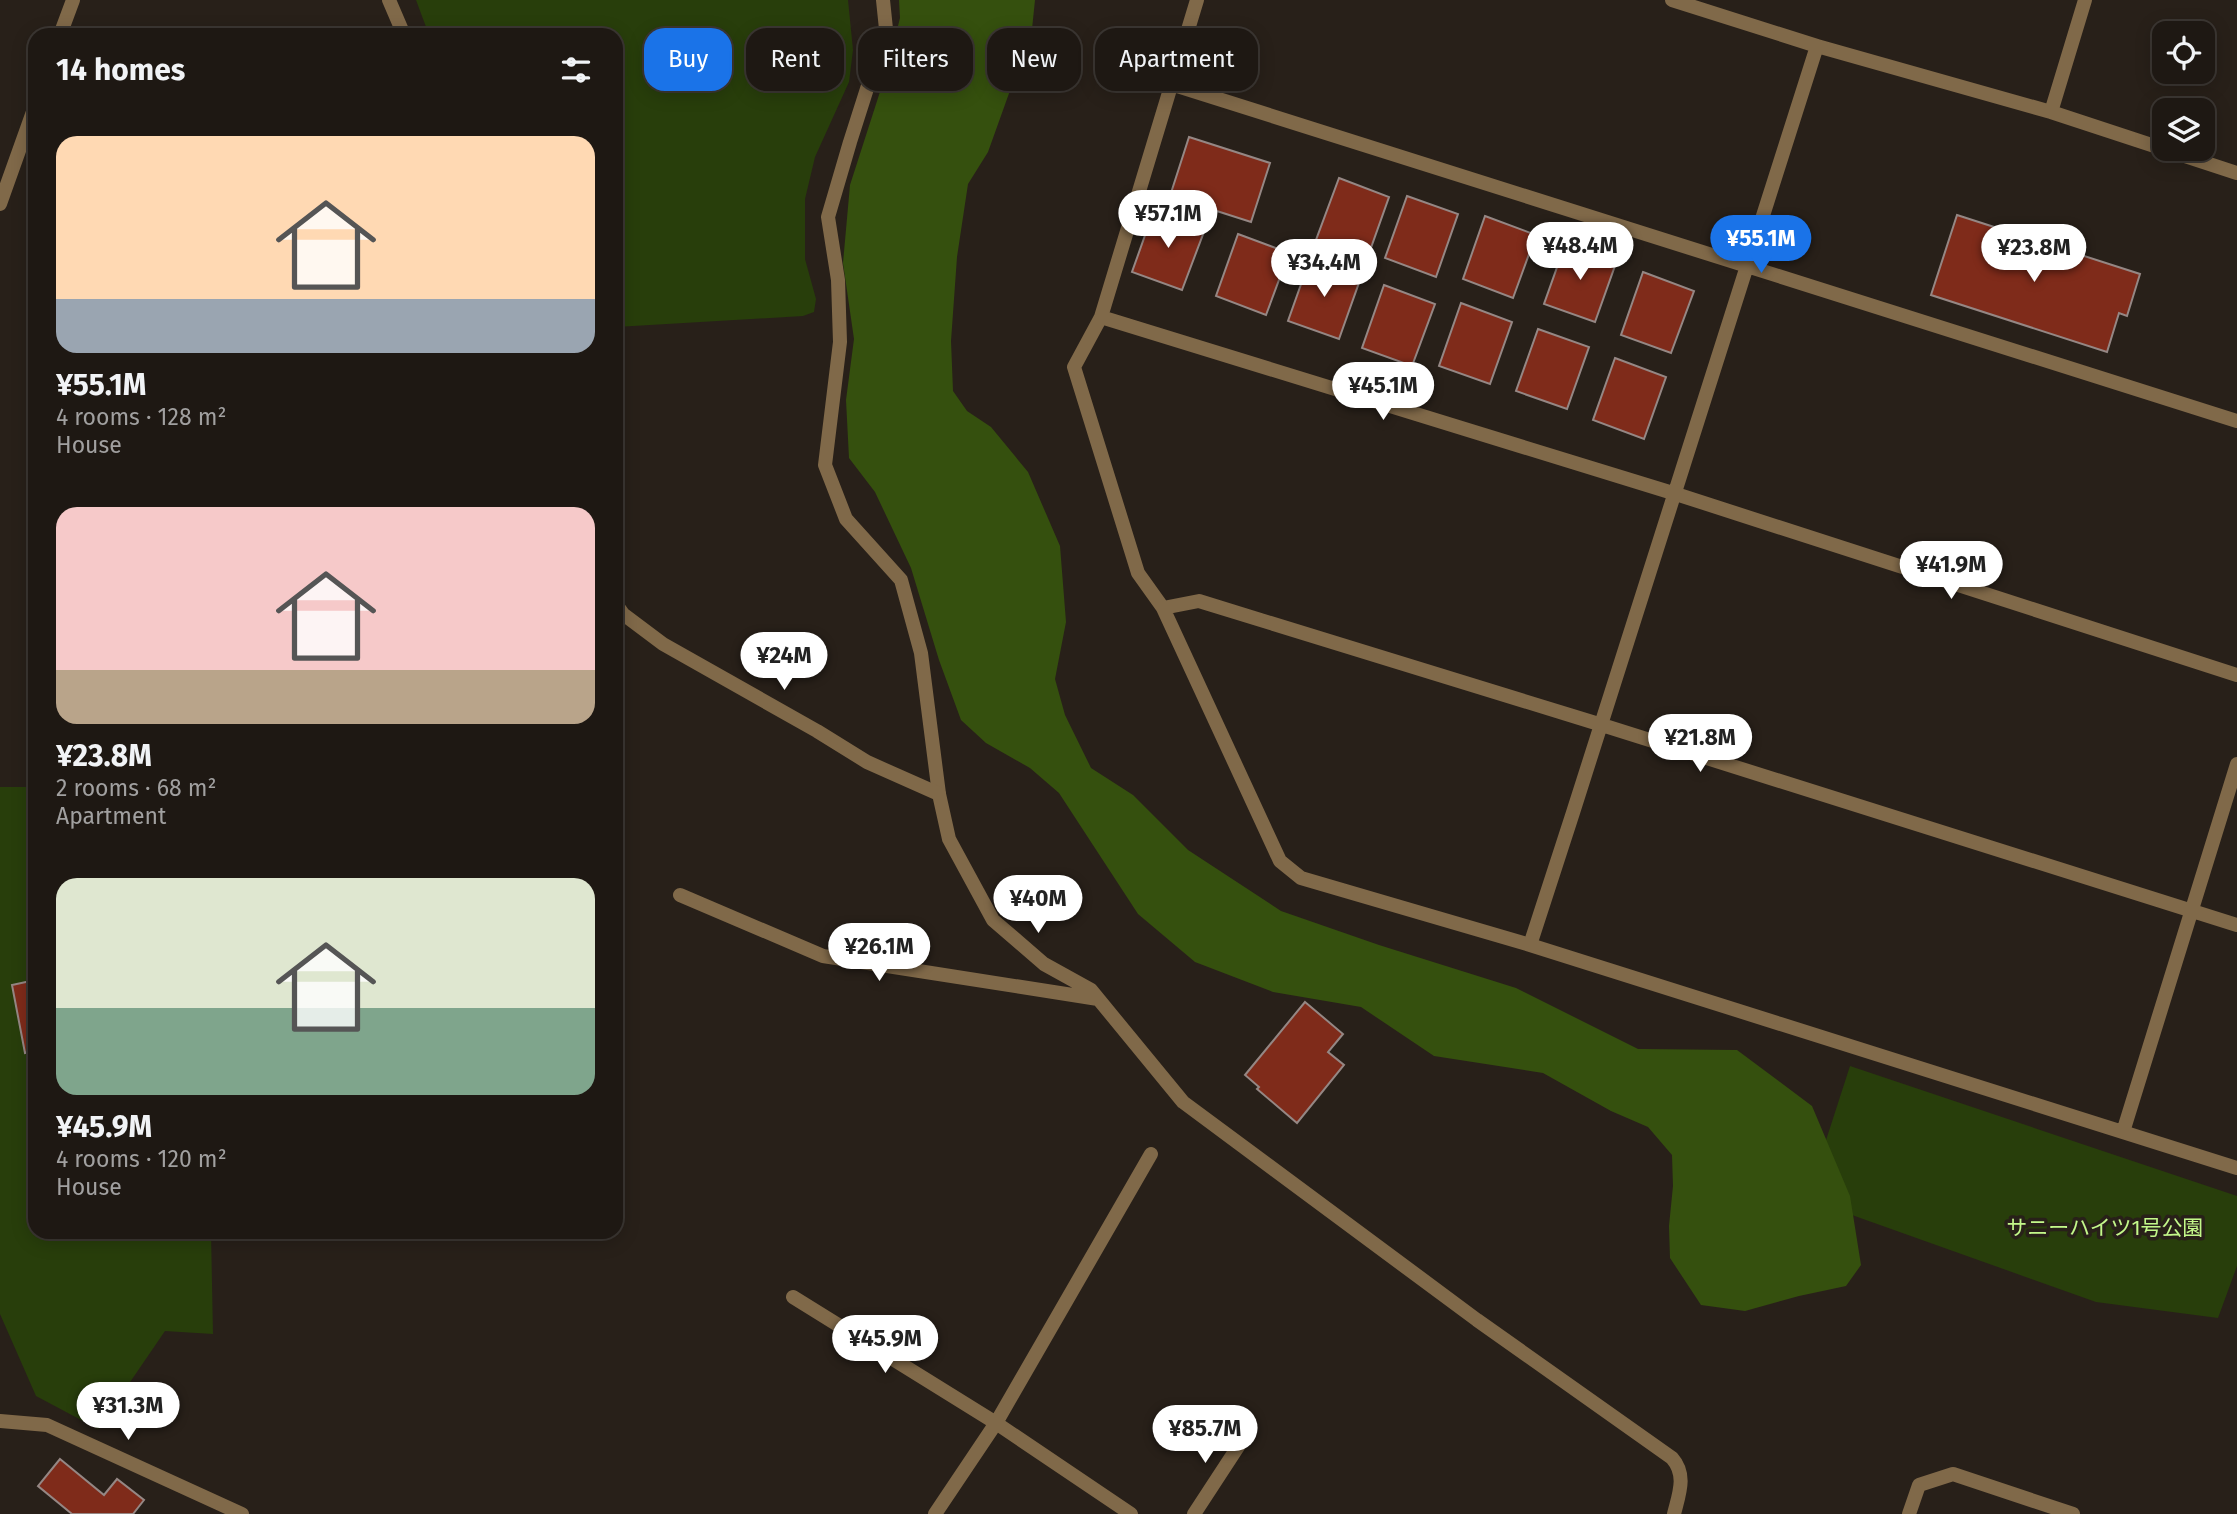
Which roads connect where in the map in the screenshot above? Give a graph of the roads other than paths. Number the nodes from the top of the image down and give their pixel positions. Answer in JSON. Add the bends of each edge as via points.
{"nodes":[{"id":1,"x":73,"y":0,"type":"edge"},
{"id":2,"x":389,"y":0,"type":"edge"},
{"id":3,"x":883,"y":0,"type":"edge"},
{"id":4,"x":1197,"y":0,"type":"edge"},
{"id":5,"x":1672,"y":0,"type":"edge"},
{"id":6,"x":2085,"y":0,"type":"edge"},
{"id":7,"x":63,"y":28,"type":"edge"},
{"id":8,"x":401,"y":28,"type":"edge"},
{"id":9,"x":1188,"y":28,"type":"edge"},
{"id":10,"x":1817,"y":46,"type":"junction"},
{"id":11,"x":1169,"y":91,"type":"edge"},
{"id":12,"x":1193,"y":91,"type":"edge"},
{"id":13,"x":2051,"y":112,"type":"junction"},
{"id":14,"x":28,"y":126,"type":"edge"},
{"id":15,"x":2237,"y":173,"type":"edge"},
{"id":16,"x":0,"y":204,"type":"edge"},
{"id":17,"x":1746,"y":265,"type":"junction"},
{"id":18,"x":1101,"y":317,"type":"junction"},
{"id":19,"x":2237,"y":421,"type":"edge"},
{"id":20,"x":1676,"y":494,"type":"junction"},
{"id":21,"x":1163,"y":608,"type":"junction"},
{"id":22,"x":623,"y":614,"type":"edge"},
{"id":23,"x":2237,"y":675,"type":"edge"},
{"id":24,"x":1602,"y":724,"type":"junction"},
{"id":25,"x":2237,"y":764,"type":"edge"},
{"id":26,"x":939,"y":794,"type":"junction"},
{"id":27,"x":680,"y":895,"type":"dead end"},
{"id":28,"x":2190,"y":910,"type":"junction"},
{"id":29,"x":2237,"y":925,"type":"edge"},
{"id":30,"x":1531,"y":945,"type":"junction"},
{"id":31,"x":1098,"y":999,"type":"junction"},
{"id":32,"x":2123,"y":1132,"type":"junction"},
{"id":33,"x":1151,"y":1154,"type":"dead end"},
{"id":34,"x":2237,"y":1168,"type":"edge"},
{"id":35,"x":793,"y":1297,"type":"dead end"},
{"id":36,"x":0,"y":1421,"type":"edge"},
{"id":37,"x":996,"y":1423,"type":"junction"},
{"id":38,"x":1245,"y":1436,"type":"dead end"},
{"id":39,"x":242,"y":1514,"type":"edge"},
{"id":40,"x":934,"y":1514,"type":"edge"},
{"id":41,"x":1131,"y":1514,"type":"edge"},
{"id":42,"x":1194,"y":1514,"type":"edge"},
{"id":43,"x":1674,"y":1514,"type":"edge"},
{"id":44,"x":1909,"y":1514,"type":"edge"},
{"id":45,"x":2073,"y":1514,"type":"edge"}],
"edges":[{"from":1,"to":7,"type":"street"},
{"from":2,"to":8,"type":"street"},
{"from":3,"to":26,"type":"street","via":[[886,29],[828,217],[838,279],[840,342],[825,465],[846,519],[901,580],[921,653]]},
{"from":4,"to":9,"type":"street"},
{"from":5,"to":10,"type":"street"},
{"from":6,"to":13,"type":"street"},
{"from":10,"to":13,"type":"street"},
{"from":10,"to":17,"type":"street"},
{"from":11,"to":18,"type":"street"},
{"from":12,"to":17,"type":"street"},
{"from":13,"to":15,"type":"street"},
{"from":14,"to":16,"type":"street"},
{"from":17,"to":19,"type":"street"},
{"from":17,"to":20,"type":"street"},
{"from":18,"to":20,"type":"street"},
{"from":18,"to":21,"type":"street","via":[[1074,367],[1138,573]]},
{"from":20,"to":23,"type":"street"},
{"from":20,"to":24,"type":"street"},
{"from":21,"to":24,"type":"street","via":[[1199,601]]},
{"from":21,"to":30,"type":"street","via":[[1280,861],[1301,878]]},
{"from":22,"to":26,"type":"street","via":[[663,644],[867,762]]},
{"from":24,"to":28,"type":"street"},
{"from":24,"to":30,"type":"street"},
{"from":25,"to":28,"type":"street"},
{"from":26,"to":31,"type":"street","via":[[949,839],[993,920],[1044,964],[1091,990]]},
{"from":27,"to":31,"type":"street","via":[[823,956]]},
{"from":28,"to":29,"type":"street"},
{"from":28,"to":32,"type":"street"},
{"from":30,"to":32,"type":"street"},
{"from":31,"to":43,"type":"street","via":[[1183,1102],[1672,1458],[1681,1474]]},
{"from":32,"to":34,"type":"street"},
{"from":33,"to":37,"type":"street"},
{"from":35,"to":37,"type":"street"},
{"from":36,"to":39,"type":"street","via":[[47,1425]]},
{"from":37,"to":40,"type":"street"},
{"from":37,"to":41,"type":"street"},
{"from":38,"to":42,"type":"street"},
{"from":44,"to":45,"type":"street","via":[[1919,1485],[1953,1474]]}]}
